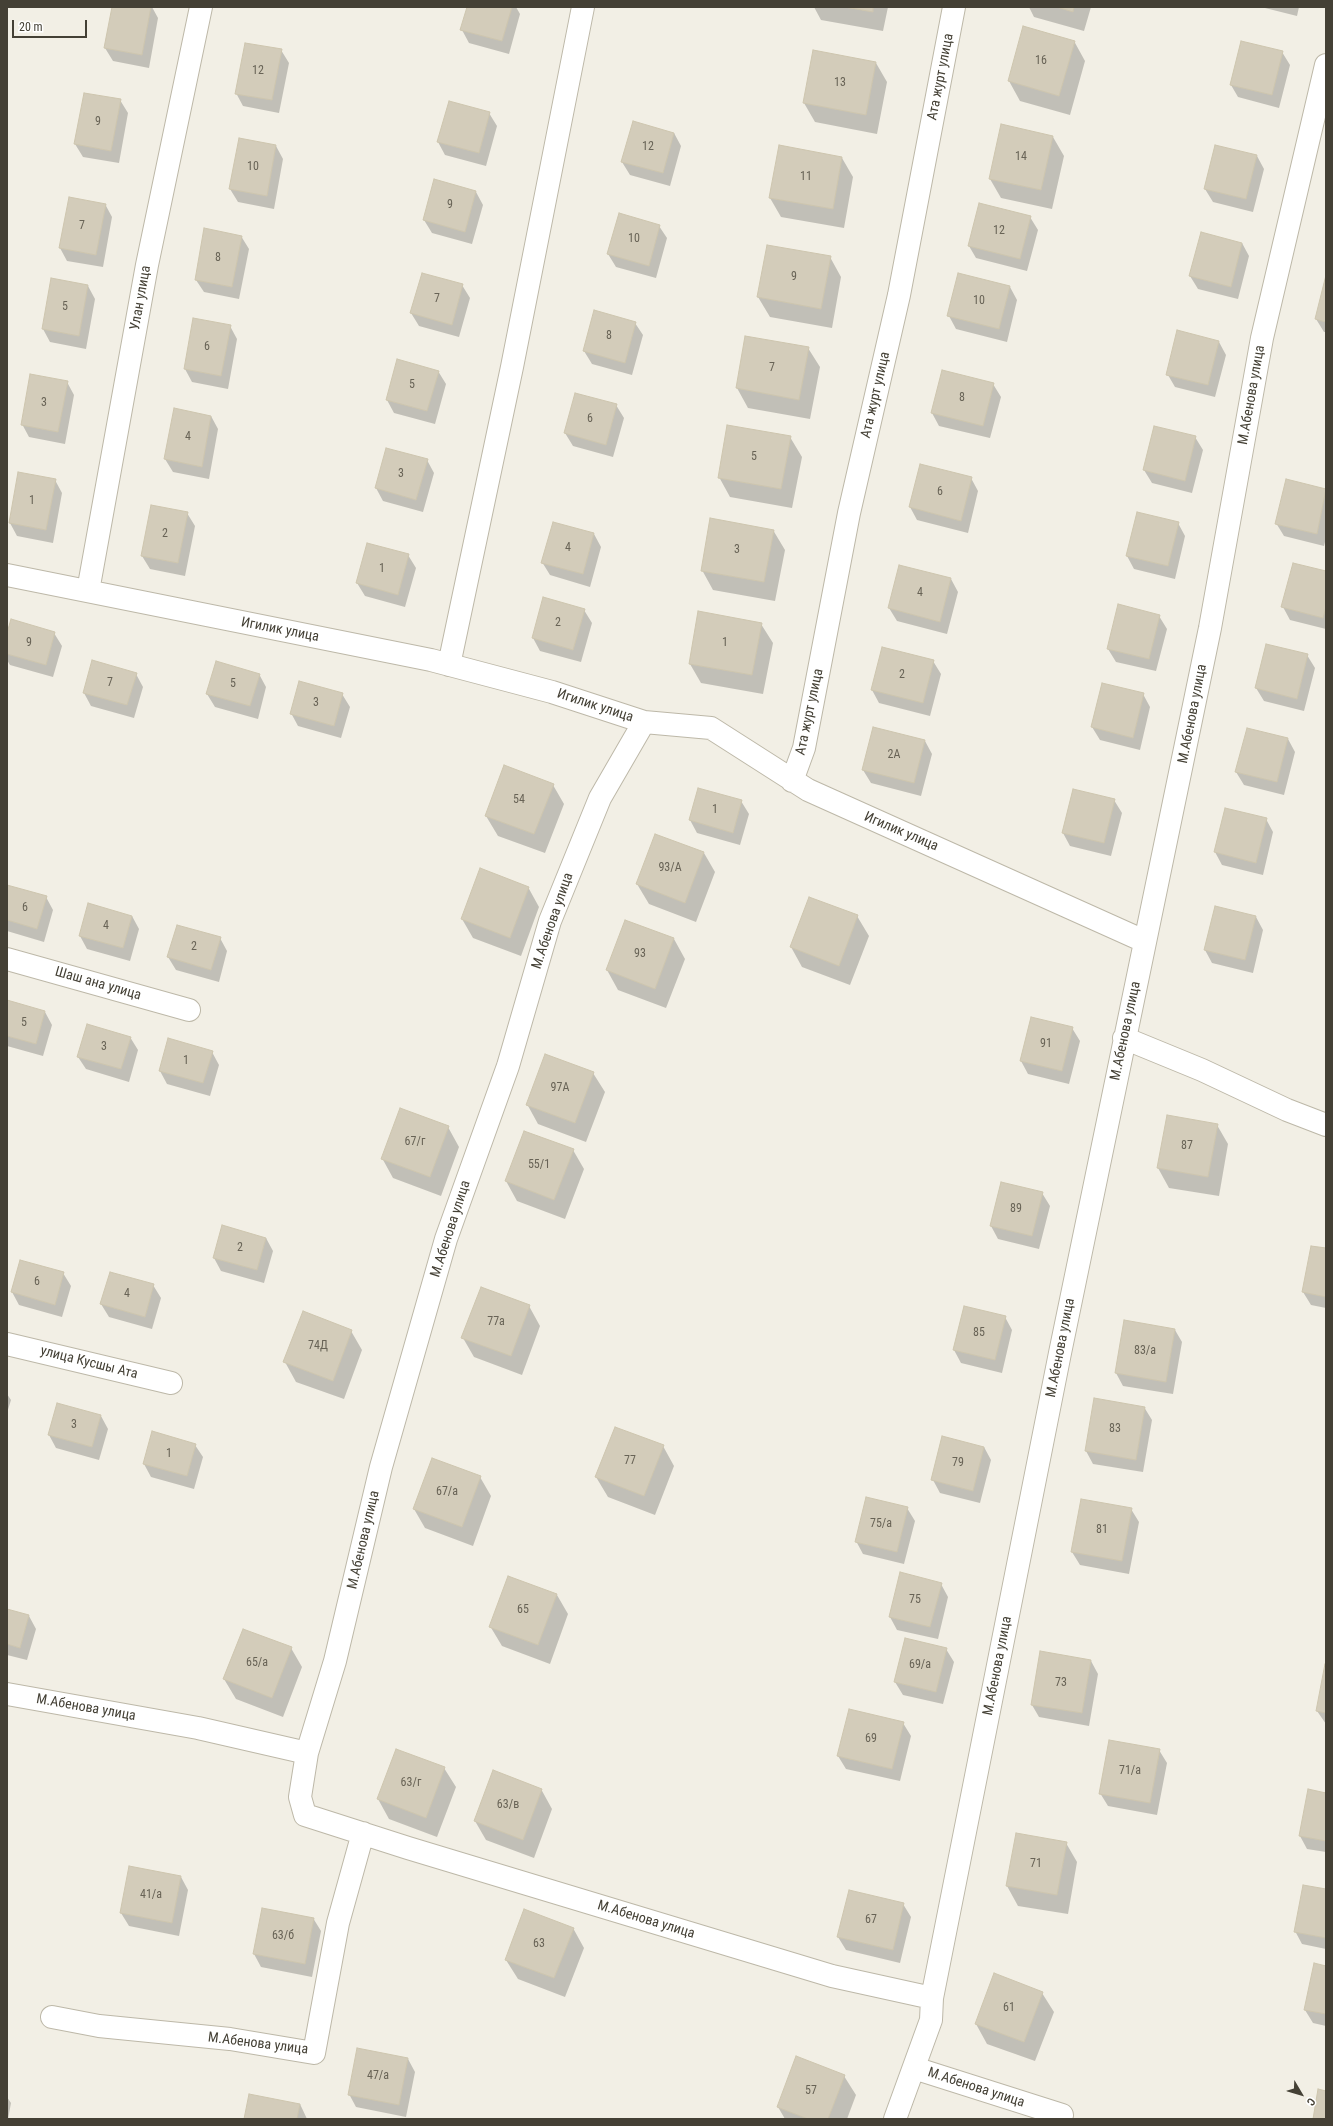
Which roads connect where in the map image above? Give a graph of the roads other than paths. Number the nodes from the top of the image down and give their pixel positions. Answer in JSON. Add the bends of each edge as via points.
{"nodes":[{"id":1,"x":202,"y":7,"type":"edge"},
{"id":2,"x":584,"y":7,"type":"edge"},
{"id":3,"x":954,"y":7,"type":"edge"},
{"id":4,"x":1326,"y":65,"type":"edge"},
{"id":5,"x":7,"y":575,"type":"edge"},
{"id":6,"x":88,"y":591,"type":"junction"},
{"id":7,"x":449,"y":665,"type":"junction"},
{"id":8,"x":644,"y":722,"type":"junction"},
{"id":9,"x":792,"y":781,"type":"junction"},
{"id":10,"x":1144,"y":941,"type":"junction"},
{"id":11,"x":7,"y":959,"type":"edge"},
{"id":12,"x":189,"y":1010,"type":"dead end"},
{"id":13,"x":1124,"y":1038,"type":"junction"},
{"id":14,"x":1326,"y":1125,"type":"edge"},
{"id":15,"x":7,"y":1344,"type":"edge"},
{"id":16,"x":171,"y":1383,"type":"dead end"},
{"id":17,"x":7,"y":1694,"type":"edge"},
{"id":18,"x":307,"y":1753,"type":"junction"},
{"id":19,"x":363,"y":1833,"type":"junction"},
{"id":20,"x":932,"y":1998,"type":"junction"},
{"id":21,"x":52,"y":2017,"type":"dead end"},
{"id":22,"x":914,"y":2068,"type":"junction"},
{"id":23,"x":1062,"y":2115,"type":"dead end"},
{"id":24,"x":895,"y":2119,"type":"edge"}],
"edges":[{"from":1,"to":6,"type":"street","name":"Улан улица","via":[[147,265]]},
{"from":2,"to":7,"type":"street"},
{"from":3,"to":9,"type":"street","name":"Ата журт улица","via":[[899,295],[849,513],[804,748]]},
{"from":4,"to":10,"type":"street","name":"М.Абенова улица","via":[[1262,338],[1210,628]]},
{"from":5,"to":6,"type":"street","name":"Игилик улица"},
{"from":6,"to":7,"type":"street","name":"Игилик улица"},
{"from":7,"to":8,"type":"street","name":"Игилик улица","via":[[552,692]]},
{"from":8,"to":9,"type":"street","name":"Игилик улица","via":[[711,728]]},
{"from":8,"to":18,"type":"street","name":"М.Абенова улица","via":[[600,798],[550,921],[508,1066],[446,1238],[381,1467],[335,1661]]},
{"from":9,"to":10,"type":"street","name":"Игилик улица","via":[[859,814]]},
{"from":10,"to":13,"type":"street","name":"М.Абенова улица"},
{"from":11,"to":12,"type":"street","name":"Шаш ана улица"},
{"from":13,"to":14,"type":"street"},
{"from":13,"to":20,"type":"street","name":"М.Абенова улица"},
{"from":15,"to":16,"type":"street","name":"улица Кусшы Ата"},
{"from":17,"to":18,"type":"street","name":"М.Абенова улица","via":[[198,1728]]},
{"from":18,"to":19,"type":"street","name":"М.Абенова улица","via":[[300,1798],[305,1815]]},
{"from":19,"to":20,"type":"street","name":"М.Абенова улица","via":[[832,1976]]},
{"from":19,"to":21,"type":"street","name":"М.Абенова улица","via":[[338,1924],[314,2053],[230,2039],[100,2026]]},
{"from":20,"to":22,"type":"street","name":"М.Абенова улица","via":[[931,2020]]},
{"from":22,"to":23,"type":"street","name":"М.Абенова улица"},
{"from":22,"to":24,"type":"street","name":"М.Абенова улица"}]}
